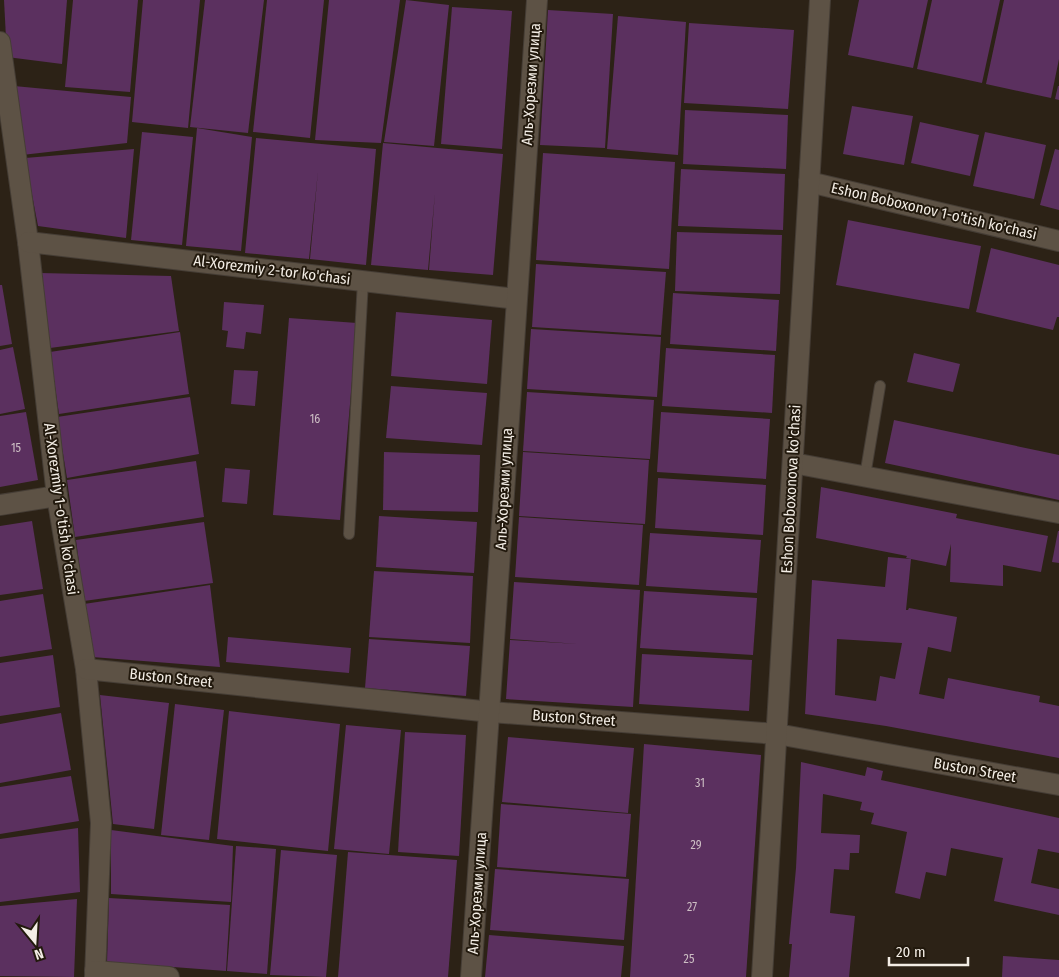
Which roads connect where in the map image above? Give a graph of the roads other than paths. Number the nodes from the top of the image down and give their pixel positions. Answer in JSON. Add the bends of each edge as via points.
{"nodes":[{"id":1,"x":537,"y":0,"type":"edge"},
{"id":2,"x":820,"y":0,"type":"edge"},
{"id":3,"x":0,"y":42,"type":"edge"},
{"id":4,"x":809,"y":182,"type":"junction"},
{"id":5,"x":1059,"y":241,"type":"edge"},
{"id":6,"x":28,"y":242,"type":"junction"},
{"id":7,"x":363,"y":281,"type":"junction"},
{"id":8,"x":516,"y":299,"type":"junction"},
{"id":9,"x":880,"y":386,"type":"dead end"},
{"id":10,"x":793,"y":463,"type":"junction"},
{"id":11,"x":865,"y":476,"type":"junction"},
{"id":12,"x":57,"y":496,"type":"junction"},
{"id":13,"x":0,"y":504,"type":"edge"},
{"id":14,"x":1059,"y":513,"type":"edge"},
{"id":15,"x":349,"y":534,"type":"dead end"},
{"id":16,"x":86,"y":669,"type":"junction"},
{"id":17,"x":491,"y":712,"type":"junction"},
{"id":18,"x":776,"y":734,"type":"junction"},
{"id":19,"x":1059,"y":785,"type":"edge"},
{"id":20,"x":95,"y":974,"type":"edge"},
{"id":21,"x":169,"y":977,"type":"edge"},
{"id":22,"x":471,"y":977,"type":"edge"},
{"id":23,"x":762,"y":977,"type":"edge"}],
"edges":[{"from":1,"to":8,"type":"street","name":"Аль-Хорезми улица"},
{"from":2,"to":4,"type":"street","name":"Eshon Boboxonova ko'chasi"},
{"from":3,"to":6,"type":"street","name":"Al-Xorezmiy 1-o'tish ko'chasi"},
{"from":4,"to":5,"type":"street","name":"Eshon Boboxonov 1-o'tish ko'chasi"},
{"from":4,"to":10,"type":"street","name":"Eshon Boboxonova ko'chasi"},
{"from":6,"to":7,"type":"street","name":"Al-Xorezmiy 2-tor ko'chasi"},
{"from":6,"to":12,"type":"street","name":"Al-Xorezmiy 1-o'tish ko'chasi"},
{"from":7,"to":8,"type":"street","name":"Al-Xorezmiy 2-tor ko'chasi"},
{"from":7,"to":15,"type":"lane"},
{"from":8,"to":17,"type":"street","name":"Аль-Хорезми улица"},
{"from":9,"to":11,"type":"lane"},
{"from":10,"to":11,"type":"street"},
{"from":10,"to":18,"type":"street","name":"Eshon Boboxonova ko'chasi"},
{"from":11,"to":14,"type":"street"},
{"from":12,"to":13,"type":"street"},
{"from":12,"to":16,"type":"street","name":"Al-Xorezmiy 1-o'tish ko'chasi"},
{"from":16,"to":17,"type":"street","name":"Buston Street"},
{"from":16,"to":20,"type":"street","name":"Al-Xorezmiy 1-o'tish ko'chasi","via":[[101,823]]},
{"from":17,"to":18,"type":"street","name":"Buston Street"},
{"from":17,"to":22,"type":"street","name":"Аль-Хорезми улица"},
{"from":18,"to":19,"type":"street","name":"Buston Street"},
{"from":18,"to":23,"type":"street","name":"Eshon Boboxonova ko'chasi"},
{"from":20,"to":21,"type":"street"}]}
